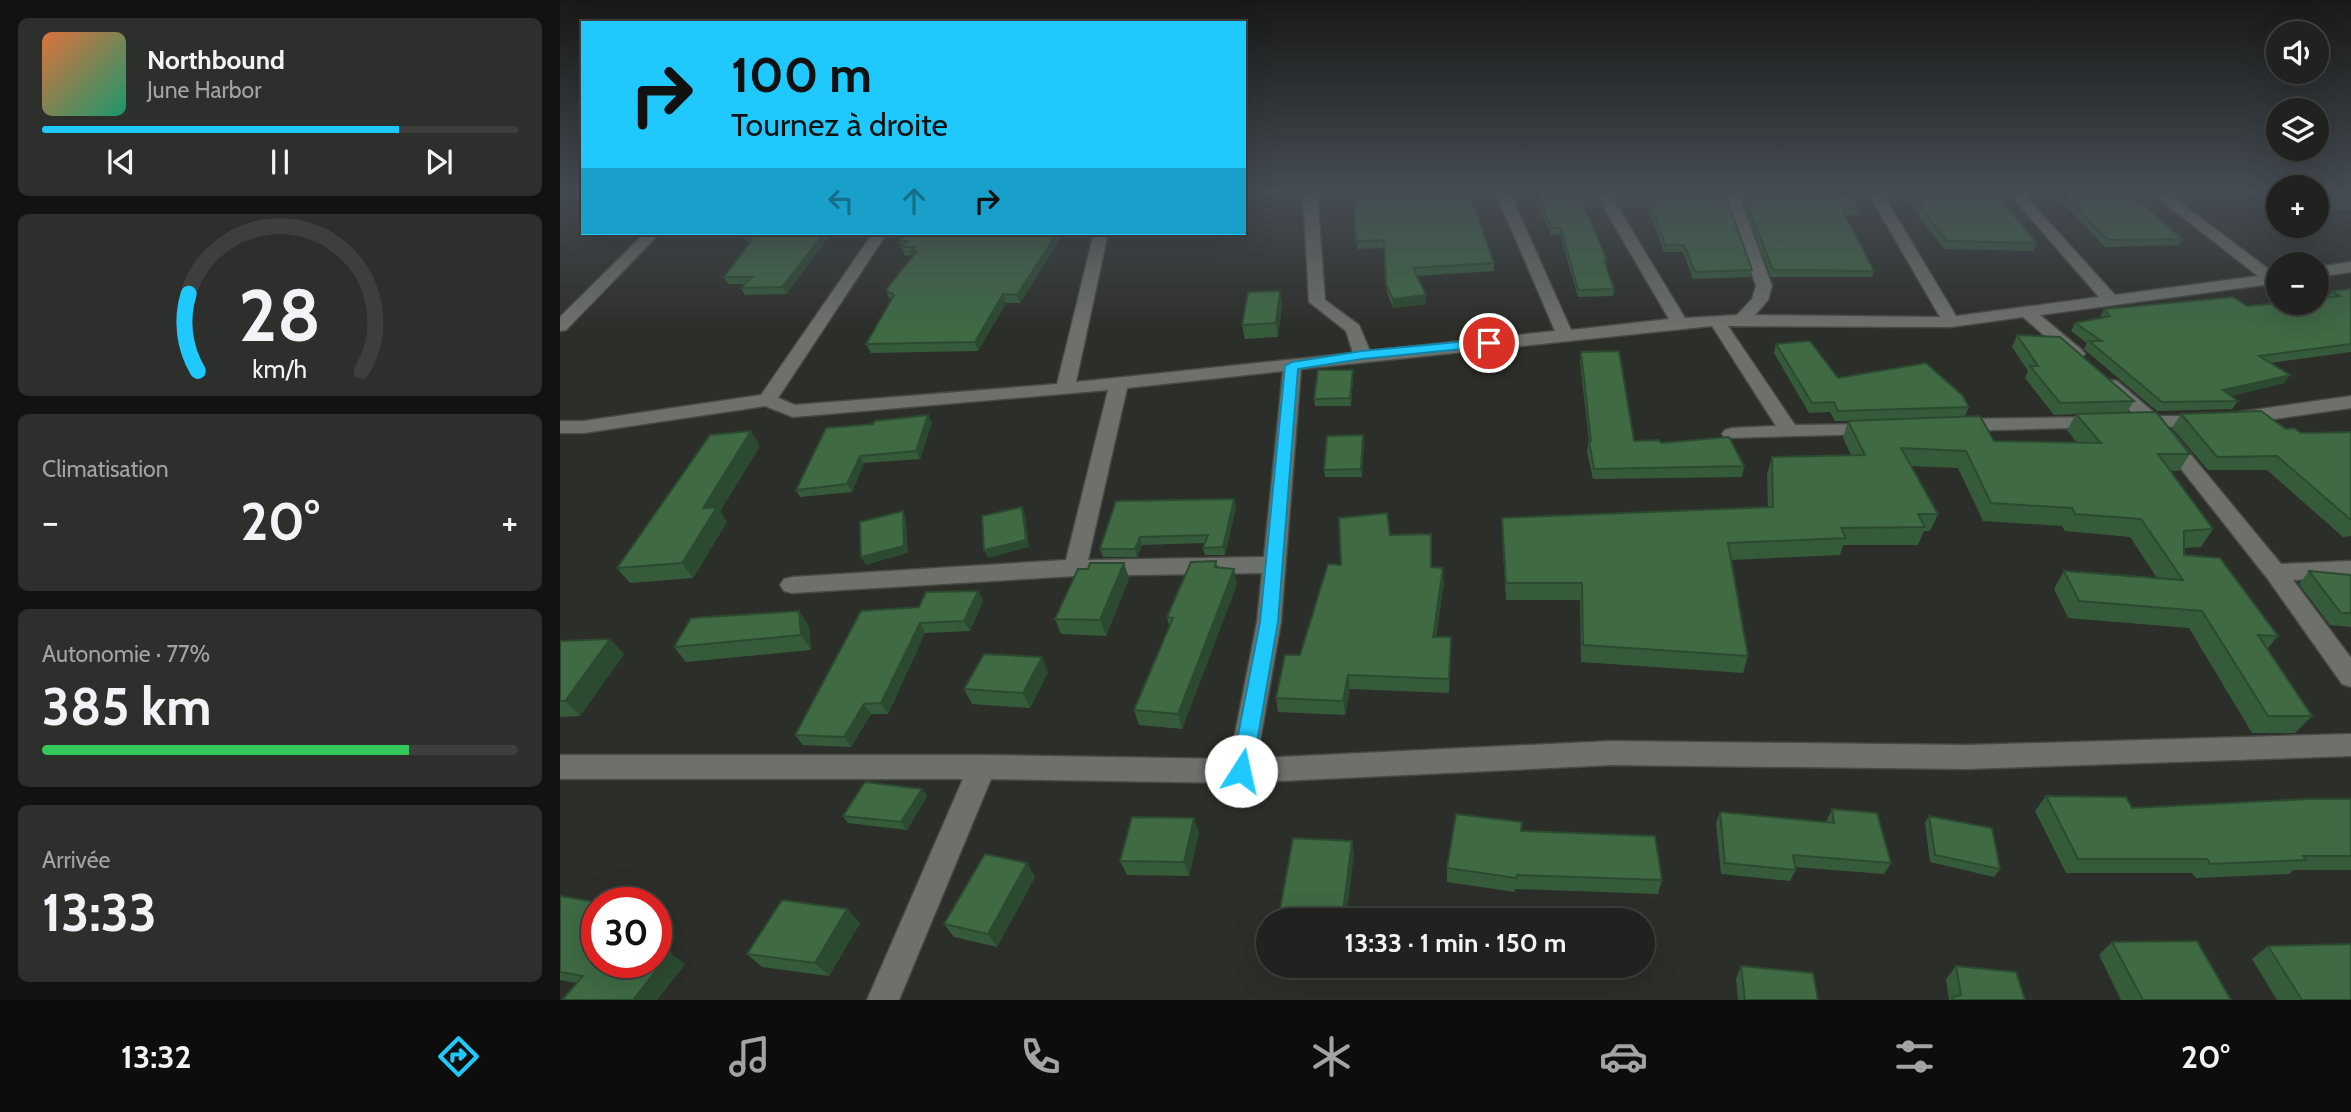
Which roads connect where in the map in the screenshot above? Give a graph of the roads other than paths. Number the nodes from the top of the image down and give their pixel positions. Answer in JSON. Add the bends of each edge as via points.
{"nodes":[{"id":1,"x":648,"y":238,"type":"edge"},
{"id":2,"x":877,"y":238,"type":"edge"},
{"id":3,"x":1100,"y":238,"type":"edge"},
{"id":4,"x":1313,"y":238,"type":"edge"},
{"id":5,"x":1522,"y":238,"type":"edge"},
{"id":6,"x":1629,"y":238,"type":"edge"},
{"id":7,"x":1747,"y":238,"type":"edge"},
{"id":8,"x":1901,"y":238,"type":"edge"},
{"id":9,"x":2055,"y":238,"type":"edge"},
{"id":10,"x":2220,"y":238,"type":"edge"},
{"id":11,"x":2351,"y":267,"type":"edge"},
{"id":12,"x":2329,"y":270,"type":"edge"},
{"id":13,"x":2266,"y":271,"type":"edge"},
{"id":14,"x":2266,"y":279,"type":"edge"},
{"id":15,"x":2112,"y":302,"type":"junction"},
{"id":16,"x":2028,"y":313,"type":"junction"},
{"id":17,"x":1742,"y":320,"type":"junction"},
{"id":18,"x":1717,"y":321,"type":"junction"},
{"id":19,"x":1680,"y":323,"type":"junction"},
{"id":20,"x":1951,"y":323,"type":"junction"},
{"id":21,"x":560,"y":326,"type":"edge"},
{"id":22,"x":1565,"y":335,"type":"junction"},
{"id":23,"x":1362,"y":355,"type":"junction"},
{"id":24,"x":1292,"y":366,"type":"junction"},
{"id":25,"x":1119,"y":382,"type":"junction"},
{"id":26,"x":1065,"y":389,"type":"junction"},
{"id":27,"x":767,"y":400,"type":"junction"},
{"id":28,"x":2351,"y":402,"type":"edge"},
{"id":29,"x":2154,"y":422,"type":"junction"},
{"id":30,"x":1934,"y":425,"type":"edge"},
{"id":31,"x":560,"y":427,"type":"edge"},
{"id":32,"x":1895,"y":427,"type":"edge"},
{"id":33,"x":1789,"y":432,"type":"junction"},
{"id":34,"x":1732,"y":434,"type":"dead end"},
{"id":35,"x":1275,"y":565,"type":"junction"},
{"id":36,"x":1075,"y":568,"type":"junction"},
{"id":37,"x":2351,"y":569,"type":"edge"},
{"id":38,"x":2275,"y":572,"type":"junction"},
{"id":39,"x":792,"y":586,"type":"dead end"},
{"id":40,"x":2351,"y":677,"type":"edge"},
{"id":41,"x":2351,"y":745,"type":"edge"},
{"id":42,"x":560,"y":767,"type":"edge"},
{"id":43,"x":982,"y":767,"type":"junction"},
{"id":44,"x":1241,"y":771,"type":"junction"},
{"id":45,"x":883,"y":1000,"type":"edge"}],
"edges":[{"from":1,"to":21,"type":"street"},
{"from":2,"to":27,"type":"street"},
{"from":3,"to":26,"type":"street"},
{"from":4,"to":23,"type":"street","via":[[1317,302],[1352,325],[1360,336]]},
{"from":5,"to":22,"type":"street"},
{"from":6,"to":19,"type":"street"},
{"from":7,"to":17,"type":"street","via":[[1764,286],[1760,300]]},
{"from":8,"to":20,"type":"street"},
{"from":9,"to":15,"type":"street"},
{"from":10,"to":13,"type":"street"},
{"from":11,"to":12,"type":"street"},
{"from":14,"to":15,"type":"street"},
{"from":15,"to":16,"type":"street"},
{"from":16,"to":20,"type":"street"},
{"from":16,"to":29,"type":"street"},
{"from":17,"to":18,"type":"street"},
{"from":17,"to":20,"type":"street"},
{"from":18,"to":19,"type":"street"},
{"from":18,"to":33,"type":"street"},
{"from":19,"to":22,"type":"street"},
{"from":22,"to":23,"type":"street"},
{"from":23,"to":24,"type":"street"},
{"from":24,"to":25,"type":"street"},
{"from":24,"to":35,"type":"street"},
{"from":25,"to":26,"type":"street"},
{"from":25,"to":36,"type":"street"},
{"from":26,"to":27,"type":"street","via":[[793,411]]},
{"from":27,"to":31,"type":"street"},
{"from":28,"to":29,"type":"street","via":[[2235,418]]},
{"from":29,"to":30,"type":"street"},
{"from":29,"to":38,"type":"street"},
{"from":32,"to":33,"type":"street"},
{"from":33,"to":34,"type":"street"},
{"from":35,"to":36,"type":"street"},
{"from":35,"to":44,"type":"street"},
{"from":36,"to":39,"type":"street"},
{"from":37,"to":38,"type":"street"},
{"from":38,"to":40,"type":"street"},
{"from":41,"to":44,"type":"street","via":[[1967,757],[1612,753]]},
{"from":42,"to":43,"type":"street"},
{"from":43,"to":44,"type":"street"},
{"from":43,"to":45,"type":"street"}]}
